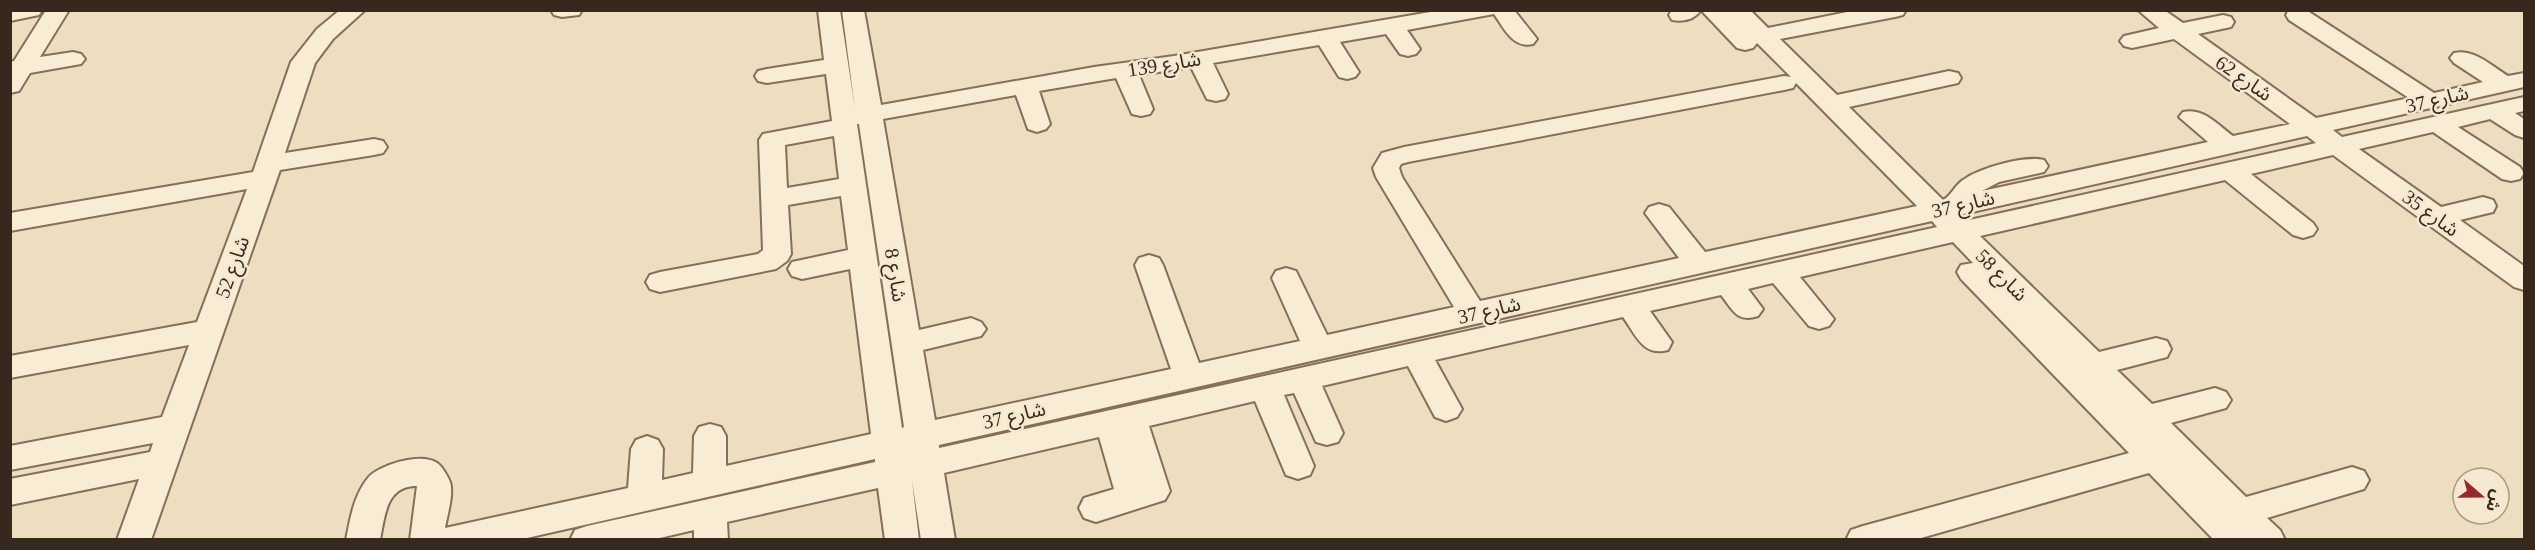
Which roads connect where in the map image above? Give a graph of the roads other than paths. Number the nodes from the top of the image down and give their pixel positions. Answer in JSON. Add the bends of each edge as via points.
{"nodes":[{"id":1,"x":31,"y":10,"type":"edge"},
{"id":2,"x":58,"y":10,"type":"edge"},
{"id":3,"x":354,"y":10,"type":"edge"},
{"id":4,"x":562,"y":10,"type":"edge"},
{"id":5,"x":571,"y":10,"type":"edge"},
{"id":6,"x":1485,"y":10,"type":"edge"},
{"id":7,"x":1502,"y":10,"type":"edge"},
{"id":8,"x":1895,"y":10,"type":"edge"},
{"id":9,"x":834,"y":11,"type":"edge"},
{"id":10,"x":1709,"y":12,"type":"edge"},
{"id":11,"x":10,"y":14,"type":"edge"},
{"id":12,"x":2297,"y":15,"type":"dead end"},
{"id":13,"x":1428,"y":17,"type":"edge"},
{"id":14,"x":2217,"y":18,"type":"dead end"},
{"id":15,"x":2164,"y":21,"type":"edge"},
{"id":16,"x":1393,"y":26,"type":"junction"},
{"id":17,"x":1762,"y":36,"type":"junction"},
{"id":18,"x":1325,"y":37,"type":"junction"},
{"id":19,"x":1525,"y":39,"type":"dead end"},
{"id":20,"x":2132,"y":41,"type":"dead end"},
{"id":21,"x":1439,"y":42,"type":"dead end"},
{"id":22,"x":1408,"y":49,"type":"dead end"},
{"id":23,"x":2462,"y":58,"type":"dead end"},
{"id":24,"x":73,"y":59,"type":"dead end"},
{"id":25,"x":1199,"y":59,"type":"junction"},
{"id":26,"x":837,"y":65,"type":"junction"},
{"id":27,"x":1125,"y":70,"type":"junction"},
{"id":28,"x":1347,"y":72,"type":"dead end"},
{"id":29,"x":15,"y":74,"type":"edge"},
{"id":30,"x":767,"y":76,"type":"dead end"},
{"id":31,"x":1777,"y":76,"type":"junction"},
{"id":32,"x":1718,"y":78,"type":"dead end"},
{"id":33,"x":1949,"y":78,"type":"dead end"},
{"id":34,"x":1025,"y":86,"type":"junction"},
{"id":35,"x":1216,"y":94,"type":"dead end"},
{"id":36,"x":2512,"y":95,"type":"edge"},
{"id":37,"x":1831,"y":104,"type":"junction"},
{"id":38,"x":1141,"y":109,"type":"dead end"},
{"id":39,"x":2433,"y":112,"type":"junction"},
{"id":40,"x":2192,"y":117,"type":"dead end"},
{"id":41,"x":852,"y":123,"type":"junction"},
{"id":42,"x":1037,"y":124,"type":"dead end"},
{"id":43,"x":2312,"y":127,"type":"junction"},
{"id":44,"x":2524,"y":130,"type":"edge"},
{"id":45,"x":342,"y":138,"type":"dead end"},
{"id":46,"x":2339,"y":146,"type":"junction"},
{"id":47,"x":374,"y":147,"type":"dead end"},
{"id":48,"x":2229,"y":158,"type":"junction"},
{"id":49,"x":269,"y":163,"type":"junction"},
{"id":50,"x":2035,"y":166,"type":"dead end"},
{"id":51,"x":2511,"y":173,"type":"dead end"},
{"id":52,"x":854,"y":185,"type":"junction"},
{"id":53,"x":775,"y":199,"type":"junction"},
{"id":54,"x":2482,"y":207,"type":"dead end"},
{"id":55,"x":1659,"y":213,"type":"dead end"},
{"id":56,"x":2437,"y":217,"type":"junction"},
{"id":57,"x":1940,"y":220,"type":"junction"},
{"id":58,"x":10,"y":222,"type":"edge"},
{"id":59,"x":2303,"y":229,"type":"dead end"},
{"id":60,"x":863,"y":257,"type":"junction"},
{"id":61,"x":1698,"y":263,"type":"junction"},
{"id":62,"x":1149,"y":265,"type":"dead end"},
{"id":63,"x":802,"y":268,"type":"dead end"},
{"id":64,"x":1779,"y":272,"type":"junction"},
{"id":65,"x":1286,"y":278,"type":"dead end"},
{"id":66,"x":2524,"y":280,"type":"edge"},
{"id":67,"x":660,"y":282,"type":"dead end"},
{"id":68,"x":1727,"y":283,"type":"junction"},
{"id":69,"x":1630,"y":305,"type":"junction"},
{"id":70,"x":1748,"y":309,"type":"dead end"},
{"id":71,"x":1472,"y":313,"type":"junction"},
{"id":72,"x":1819,"y":318,"type":"dead end"},
{"id":73,"x":971,"y":329,"type":"dead end"},
{"id":74,"x":209,"y":331,"type":"junction"},
{"id":75,"x":1656,"y":342,"type":"dead end"},
{"id":76,"x":907,"y":343,"type":"junction"},
{"id":77,"x":1318,"y":348,"type":"junction"},
{"id":78,"x":2156,"y":350,"type":"dead end"},
{"id":79,"x":1416,"y":353,"type":"junction"},
{"id":80,"x":2093,"y":365,"type":"junction"},
{"id":81,"x":10,"y":367,"type":"edge"},
{"id":82,"x":1189,"y":376,"type":"junction"},
{"id":83,"x":1303,"y":379,"type":"junction"},
{"id":84,"x":1265,"y":387,"type":"junction"},
{"id":85,"x":2215,"y":400,"type":"dead end"},
{"id":86,"x":1446,"y":409,"type":"dead end"},
{"id":87,"x":2146,"y":418,"type":"junction"},
{"id":88,"x":1121,"y":420,"type":"junction"},
{"id":89,"x":174,"y":427,"type":"junction"},
{"id":90,"x":1327,"y":433,"type":"dead end"},
{"id":91,"x":710,"y":436,"type":"dead end"},
{"id":92,"x":647,"y":449,"type":"dead end"},
{"id":93,"x":924,"y":449,"type":"junction"},
{"id":94,"x":891,"y":457,"type":"junction"},
{"id":95,"x":13,"y":458,"type":"dead end"},
{"id":96,"x":2156,"y":458,"type":"junction"},
{"id":97,"x":162,"y":462,"type":"junction"},
{"id":98,"x":1298,"y":466,"type":"dead end"},
{"id":99,"x":2352,"y":480,"type":"dead end"},
{"id":100,"x":10,"y":492,"type":"edge"},
{"id":101,"x":644,"y":497,"type":"junction"},
{"id":102,"x":1096,"y":508,"type":"dead end"},
{"id":103,"x":710,"y":511,"type":"edge"},
{"id":104,"x":2238,"y":526,"type":"edge"},
{"id":105,"x":134,"y":540,"type":"edge"},
{"id":106,"x":363,"y":540,"type":"edge"},
{"id":107,"x":427,"y":540,"type":"edge"},
{"id":108,"x":453,"y":540,"type":"edge"},
{"id":109,"x":587,"y":540,"type":"edge"},
{"id":110,"x":902,"y":540,"type":"edge"},
{"id":111,"x":938,"y":540,"type":"edge"},
{"id":112,"x":1863,"y":540,"type":"edge"},
{"id":113,"x":2268,"y":540,"type":"edge"}],
"edges":[{"from":1,"to":11,"type":"street"},
{"from":2,"to":29,"type":"street"},
{"from":3,"to":49,"type":"street","name":"شارع 52","via":[[325,34],[303,62]]},
{"from":4,"to":5,"type":"street"},
{"from":6,"to":13,"type":"street","name":"شارع 139"},
{"from":7,"to":19,"type":"street"},
{"from":8,"to":17,"type":"street"},
{"from":9,"to":26,"type":"street","name":"شارع 8"},
{"from":9,"to":41,"type":"street","name":"شارع 8"},
{"from":10,"to":17,"type":"street","name":"شارع 58"},
{"from":10,"to":31,"type":"street","name":"شارع 58"},
{"from":12,"to":39,"type":"street"},
{"from":13,"to":16,"type":"street","name":"شارع 139"},
{"from":13,"to":21,"type":"street"},
{"from":14,"to":15,"type":"street"},
{"from":15,"to":20,"type":"street"},
{"from":15,"to":43,"type":"street","name":"شارع 62"},
{"from":16,"to":18,"type":"street","name":"شارع 139"},
{"from":16,"to":22,"type":"street"},
{"from":17,"to":37,"type":"street","name":"شارع 58"},
{"from":18,"to":25,"type":"street","name":"شارع 139","via":[[1249,41]]},
{"from":18,"to":28,"type":"street"},
{"from":23,"to":36,"type":"street"},
{"from":24,"to":29,"type":"street"},
{"from":25,"to":27,"type":"street","name":"شارع 139","via":[[1176,66]]},
{"from":25,"to":35,"type":"street"},
{"from":26,"to":30,"type":"street"},
{"from":26,"to":41,"type":"street","name":"شارع 8"},
{"from":27,"to":34,"type":"street","name":"شارع 139","via":[[1091,64]]},
{"from":27,"to":38,"type":"street"},
{"from":31,"to":32,"type":"street"},
{"from":31,"to":57,"type":"street","name":"شارع 58"},
{"from":31,"to":71,"type":"street","via":[[1391,159],[1386,168],[1389,177]]},
{"from":33,"to":37,"type":"street"},
{"from":34,"to":41,"type":"street","name":"شارع 139"},
{"from":34,"to":42,"type":"street"},
{"from":36,"to":39,"type":"street","name":"شارع 37"},
{"from":36,"to":44,"type":"street"},
{"from":37,"to":57,"type":"street","name":"شارع 58"},
{"from":39,"to":43,"type":"street","name":"شارع 37"},
{"from":39,"to":46,"type":"street","name":"شارع 37"},
{"from":39,"to":51,"type":"street"},
{"from":40,"to":48,"type":"street"},
{"from":41,"to":52,"type":"street","name":"شارع 8"},
{"from":41,"to":53,"type":"street","name":"شارع 139","via":[[772,144]]},
{"from":41,"to":76,"type":"street","name":"شارع 8"},
{"from":43,"to":46,"type":"street","name":"شارع 62"},
{"from":43,"to":48,"type":"street","name":"شارع 37"},
{"from":45,"to":49,"type":"street"},
{"from":46,"to":48,"type":"street","name":"شارع 37"},
{"from":46,"to":56,"type":"street","name":"شارع 35"},
{"from":47,"to":49,"type":"street"},
{"from":48,"to":57,"type":"street","name":"شارع 37"},
{"from":48,"to":59,"type":"street"},
{"from":49,"to":58,"type":"street"},
{"from":49,"to":74,"type":"street","name":"شارع 52"},
{"from":50,"to":57,"type":"street","via":[[1969,186]]},
{"from":52,"to":53,"type":"street"},
{"from":52,"to":60,"type":"street","name":"شارع 8"},
{"from":53,"to":67,"type":"street","via":[[777,254],[771,260]]},
{"from":54,"to":56,"type":"street"},
{"from":55,"to":61,"type":"street"},
{"from":56,"to":66,"type":"street","name":"شارع 35"},
{"from":57,"to":61,"type":"street","name":"شارع 37"},
{"from":57,"to":64,"type":"street","name":"شارع 37"},
{"from":57,"to":80,"type":"street","name":"شارع 58"},
{"from":57,"to":96,"type":"street","name":"شارع 58"},
{"from":60,"to":63,"type":"street"},
{"from":60,"to":94,"type":"street","name":"شارع 8"},
{"from":61,"to":71,"type":"street","name":"شارع 37"},
{"from":62,"to":82,"type":"street"},
{"from":64,"to":68,"type":"street","name":"شارع 37"},
{"from":64,"to":72,"type":"street"},
{"from":65,"to":77,"type":"street"},
{"from":68,"to":69,"type":"street","name":"شارع 37"},
{"from":68,"to":70,"type":"street"},
{"from":69,"to":75,"type":"street"},
{"from":69,"to":79,"type":"street","name":"شارع 37"},
{"from":71,"to":77,"type":"street","name":"شارع 37"},
{"from":73,"to":76,"type":"street"},
{"from":74,"to":81,"type":"street"},
{"from":74,"to":89,"type":"street","name":"شارع 52"},
{"from":76,"to":93,"type":"street","name":"شارع 8"},
{"from":77,"to":82,"type":"street","name":"شارع 37"},
{"from":78,"to":80,"type":"street"},
{"from":79,"to":83,"type":"street","name":"شارع 37"},
{"from":79,"to":86,"type":"street"},
{"from":80,"to":87,"type":"street","name":"شارع 58"},
{"from":82,"to":93,"type":"street","name":"شارع 37"},
{"from":83,"to":84,"type":"street","name":"شارع 37"},
{"from":83,"to":90,"type":"street"},
{"from":84,"to":88,"type":"street","name":"شارع 37"},
{"from":84,"to":98,"type":"street"},
{"from":85,"to":87,"type":"street"},
{"from":87,"to":104,"type":"street","name":"شارع 58"},
{"from":88,"to":93,"type":"street","name":"شارع 37"},
{"from":88,"to":102,"type":"street","via":[[1142,495]]},
{"from":89,"to":95,"type":"street"},
{"from":89,"to":97,"type":"street","name":"شارع 52"},
{"from":91,"to":103,"type":"street"},
{"from":92,"to":101,"type":"street"},
{"from":93,"to":94,"type":"street","name":"شارع 37"},
{"from":93,"to":111,"type":"street","name":"شارع 8"},
{"from":94,"to":103,"type":"street","name":"شارع 37"},
{"from":94,"to":110,"type":"street","name":"شارع 8"},
{"from":96,"to":104,"type":"street","name":"شارع 58"},
{"from":96,"to":112,"type":"street"},
{"from":97,"to":100,"type":"street"},
{"from":97,"to":105,"type":"street","name":"شارع 52"},
{"from":99,"to":104,"type":"street"},
{"from":101,"to":103,"type":"street","name":"شارع 37"},
{"from":101,"to":108,"type":"street","name":"شارع 37"},
{"from":103,"to":109,"type":"street","name":"شارع 37"},
{"from":104,"to":113,"type":"street","name":"شارع 58"},
{"from":106,"to":107,"type":"street","via":[[371,499],[383,482],[405,472],[426,472],[434,484]]}]}
